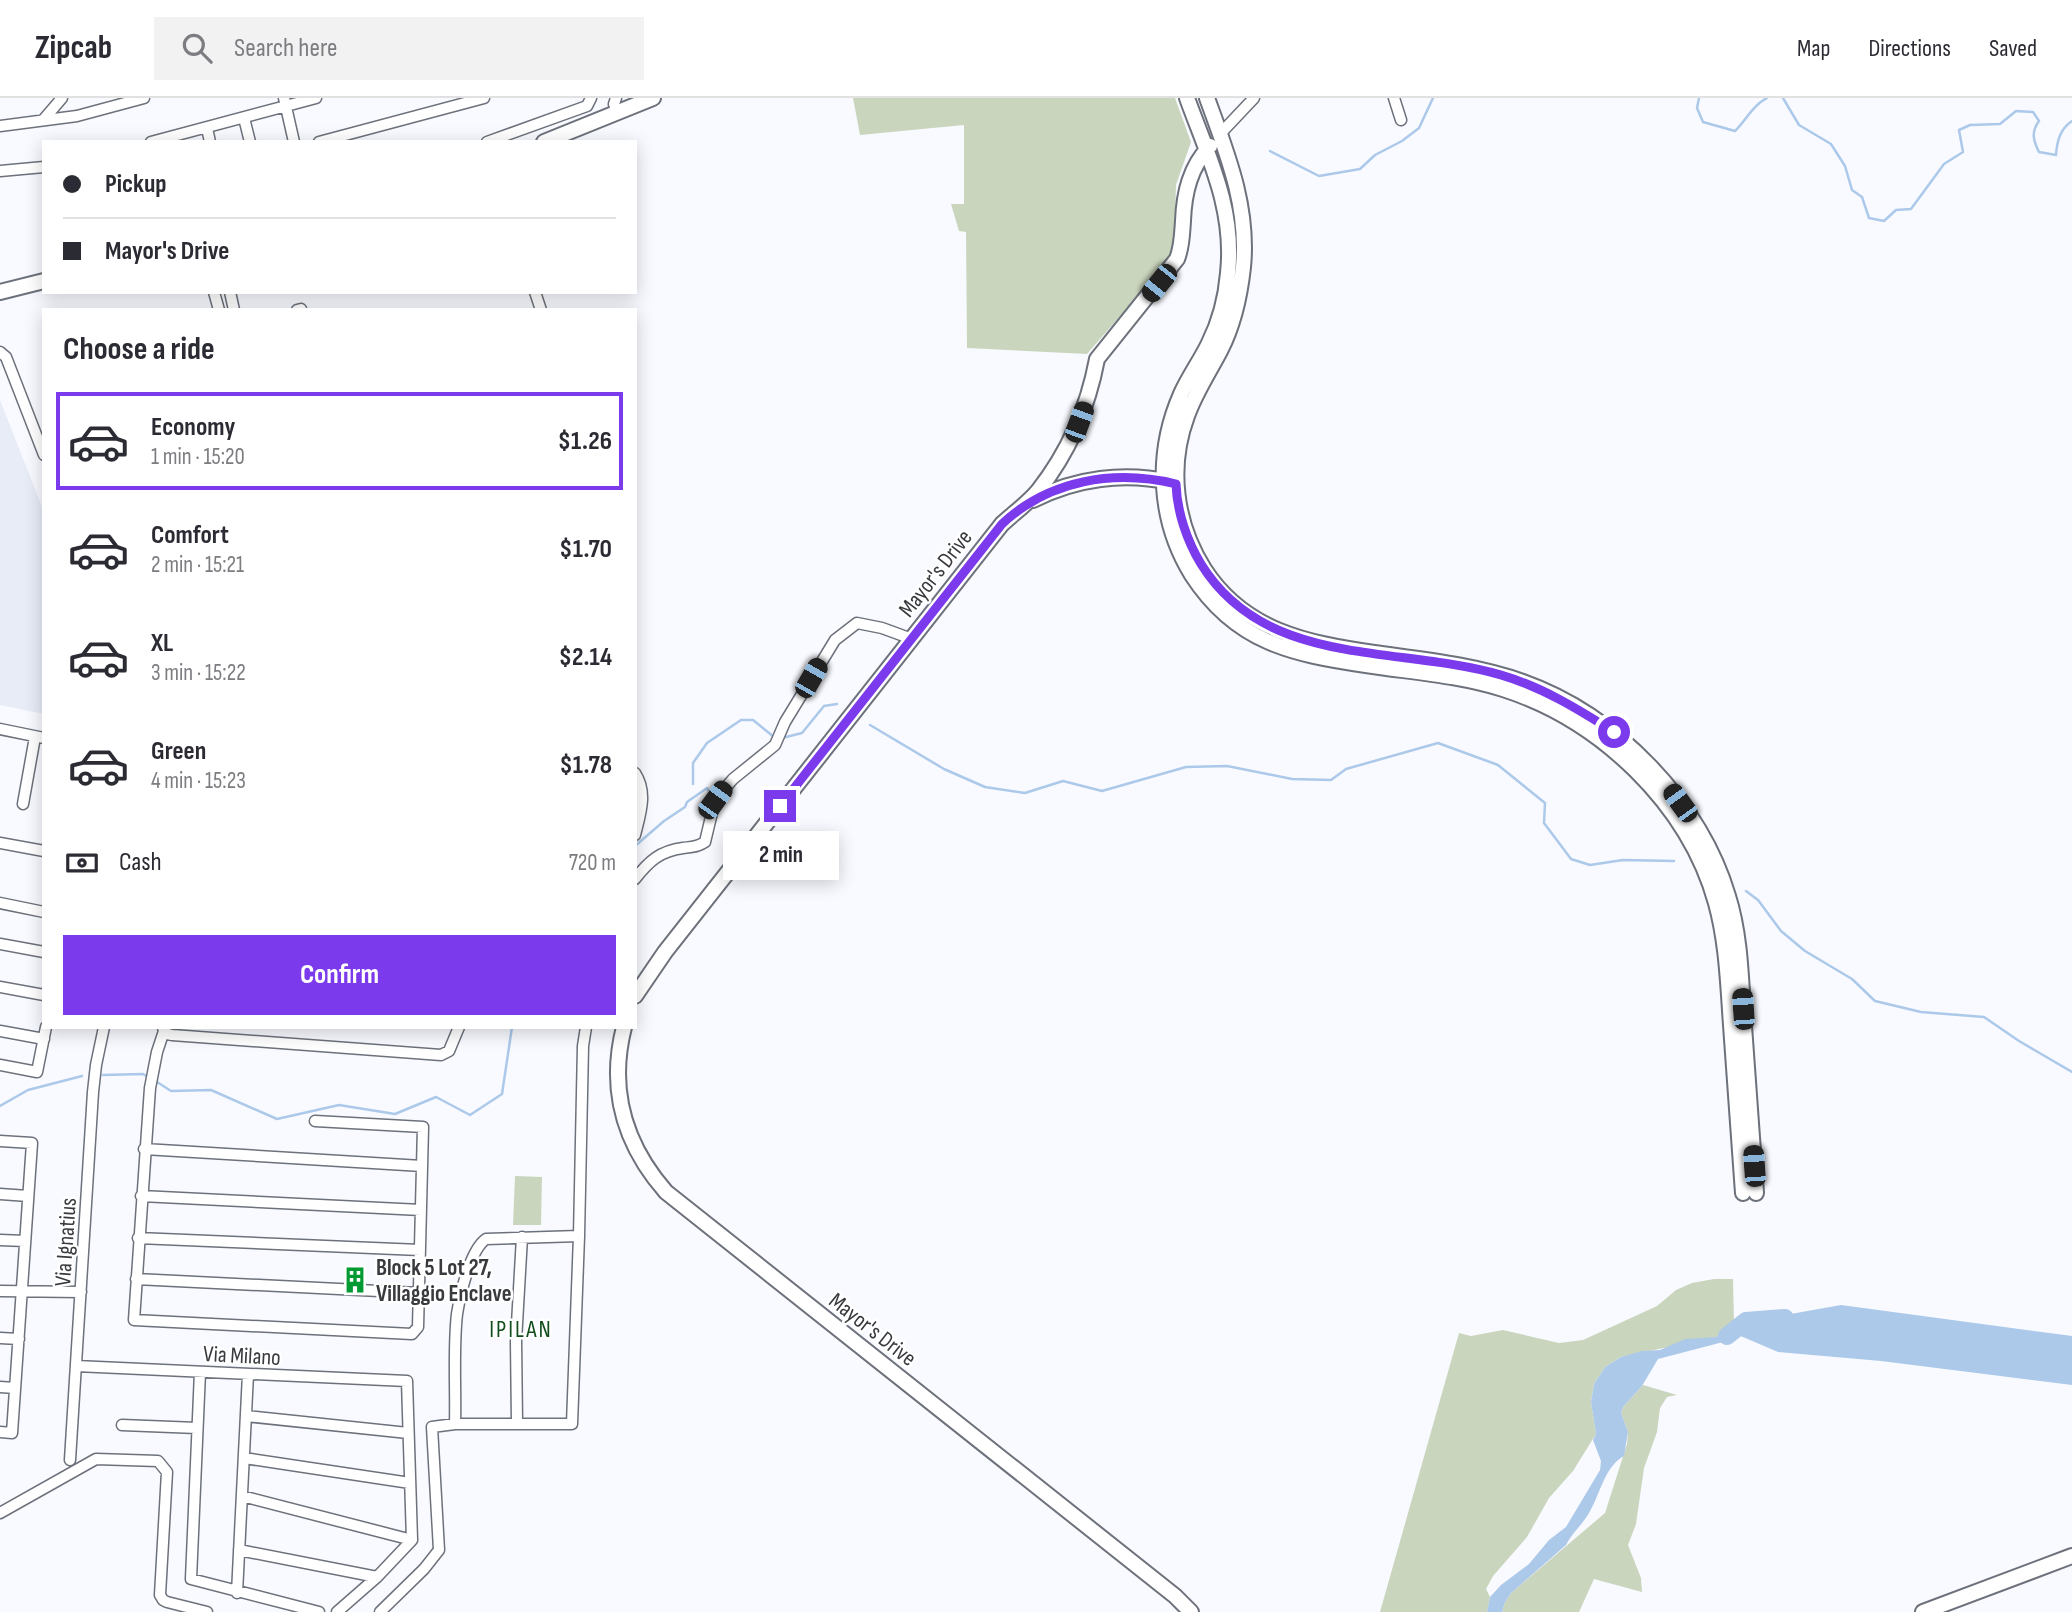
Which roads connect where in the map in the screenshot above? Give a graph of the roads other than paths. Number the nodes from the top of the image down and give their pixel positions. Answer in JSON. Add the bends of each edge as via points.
{"nodes":[{"id":1,"x":62,"y":98,"type":"edge"},
{"id":2,"x":144,"y":98,"type":"edge"},
{"id":3,"x":316,"y":98,"type":"edge"},
{"id":4,"x":484,"y":98,"type":"edge"},
{"id":5,"x":591,"y":98,"type":"edge"},
{"id":6,"x":1187,"y":98,"type":"edge"},
{"id":7,"x":1207,"y":98,"type":"edge"},
{"id":8,"x":1254,"y":98,"type":"edge"},
{"id":9,"x":1394,"y":98,"type":"edge"},
{"id":10,"x":645,"y":100,"type":"edge"},
{"id":11,"x":285,"y":102,"type":"edge"},
{"id":12,"x":616,"y":105,"type":"edge"},
{"id":13,"x":244,"y":117,"type":"junction"},
{"id":14,"x":44,"y":119,"type":"junction"},
{"id":15,"x":1401,"y":120,"type":"dead end"},
{"id":16,"x":0,"y":126,"type":"edge"},
{"id":17,"x":207,"y":128,"type":"junction"},
{"id":18,"x":1220,"y":134,"type":"junction"},
{"id":19,"x":159,"y":140,"type":"edge"},
{"id":20,"x":210,"y":140,"type":"edge"},
{"id":21,"x":250,"y":140,"type":"edge"},
{"id":22,"x":294,"y":140,"type":"edge"},
{"id":23,"x":326,"y":140,"type":"edge"},
{"id":24,"x":493,"y":140,"type":"edge"},
{"id":25,"x":548,"y":140,"type":"edge"},
{"id":26,"x":1206,"y":150,"type":"junction"},
{"id":27,"x":42,"y":167,"type":"edge"},
{"id":28,"x":0,"y":171,"type":"edge"},
{"id":29,"x":42,"y":282,"type":"edge"},
{"id":30,"x":0,"y":292,"type":"edge"},
{"id":31,"x":0,"y":352,"type":"edge"},
{"id":32,"x":40,"y":437,"type":"edge"},
{"id":33,"x":1170,"y":482,"type":"junction"},
{"id":34,"x":1026,"y":504,"type":"junction"},
{"id":35,"x":912,"y":639,"type":"junction"},
{"id":36,"x":0,"y":729,"type":"edge"},
{"id":37,"x":39,"y":737,"type":"edge"},
{"id":38,"x":637,"y":777,"type":"edge"},
{"id":39,"x":23,"y":804,"type":"dead end"},
{"id":40,"x":637,"y":826,"type":"edge"},
{"id":41,"x":0,"y":843,"type":"edge"},
{"id":42,"x":42,"y":851,"type":"edge"},
{"id":43,"x":637,"y":876,"type":"edge"},
{"id":44,"x":0,"y":903,"type":"edge"},
{"id":45,"x":42,"y":912,"type":"edge"},
{"id":46,"x":0,"y":944,"type":"edge"},
{"id":47,"x":42,"y":952,"type":"edge"},
{"id":48,"x":0,"y":987,"type":"edge"},
{"id":49,"x":637,"y":993,"type":"edge"},
{"id":50,"x":42,"y":995,"type":"edge"},
{"id":51,"x":46,"y":1029,"type":"edge"},
{"id":52,"x":104,"y":1029,"type":"edge"},
{"id":53,"x":163,"y":1029,"type":"edge"},
{"id":54,"x":458,"y":1029,"type":"edge"},
{"id":55,"x":586,"y":1029,"type":"edge"},
{"id":56,"x":624,"y":1029,"type":"edge"},
{"id":57,"x":0,"y":1031,"type":"edge"},
{"id":58,"x":44,"y":1039,"type":"junction"},
{"id":59,"x":0,"y":1065,"type":"edge"},
{"id":60,"x":315,"y":1121,"type":"dead end"},
{"id":61,"x":0,"y":1142,"type":"edge"},
{"id":62,"x":144,"y":1149,"type":"junction"},
{"id":63,"x":422,"y":1166,"type":"junction"},
{"id":64,"x":1749,"y":1193,"type":"dead end"},
{"id":65,"x":0,"y":1194,"type":"edge"},
{"id":66,"x":28,"y":1196,"type":"junction"},
{"id":67,"x":141,"y":1196,"type":"junction"},
{"id":68,"x":421,"y":1210,"type":"junction"},
{"id":69,"x":579,"y":1236,"type":"junction"},
{"id":70,"x":522,"y":1237,"type":"junction"},
{"id":71,"x":138,"y":1238,"type":"junction"},
{"id":72,"x":0,"y":1240,"type":"edge"},
{"id":73,"x":25,"y":1241,"type":"junction"},
{"id":74,"x":420,"y":1250,"type":"junction"},
{"id":75,"x":136,"y":1279,"type":"junction"},
{"id":76,"x":0,"y":1291,"type":"edge"},
{"id":77,"x":22,"y":1292,"type":"junction"},
{"id":78,"x":81,"y":1292,"type":"junction"},
{"id":79,"x":419,"y":1293,"type":"junction"},
{"id":80,"x":0,"y":1338,"type":"edge"},
{"id":81,"x":19,"y":1339,"type":"junction"},
{"id":82,"x":76,"y":1366,"type":"junction"},
{"id":83,"x":200,"y":1372,"type":"junction"},
{"id":84,"x":248,"y":1374,"type":"junction"},
{"id":85,"x":0,"y":1387,"type":"edge"},
{"id":86,"x":15,"y":1388,"type":"junction"},
{"id":87,"x":246,"y":1416,"type":"junction"},
{"id":88,"x":455,"y":1424,"type":"junction"},
{"id":89,"x":517,"y":1424,"type":"junction"},
{"id":90,"x":122,"y":1425,"type":"dead end"},
{"id":91,"x":197,"y":1429,"type":"junction"},
{"id":92,"x":0,"y":1432,"type":"edge"},
{"id":93,"x":408,"y":1433,"type":"junction"},
{"id":94,"x":244,"y":1458,"type":"junction"},
{"id":95,"x":70,"y":1460,"type":"dead end"},
{"id":96,"x":410,"y":1483,"type":"junction"},
{"id":97,"x":242,"y":1496,"type":"junction"},
{"id":98,"x":0,"y":1513,"type":"edge"},
{"id":99,"x":412,"y":1540,"type":"junction"},
{"id":100,"x":239,"y":1550,"type":"junction"},
{"id":101,"x":2072,"y":1556,"type":"edge"},
{"id":102,"x":377,"y":1577,"type":"junction"},
{"id":103,"x":237,"y":1592,"type":"junction"},
{"id":104,"x":207,"y":1612,"type":"edge"},
{"id":105,"x":319,"y":1612,"type":"edge"},
{"id":106,"x":337,"y":1612,"type":"edge"},
{"id":107,"x":380,"y":1612,"type":"edge"},
{"id":108,"x":1191,"y":1612,"type":"edge"},
{"id":109,"x":1923,"y":1612,"type":"edge"}],
"edges":[{"from":1,"to":14,"type":"street"},
{"from":2,"to":14,"type":"street","via":[[77,116]]},
{"from":3,"to":11,"type":"street"},
{"from":4,"to":23,"type":"street"},
{"from":5,"to":24,"type":"street","via":[[587,106]]},
{"from":6,"to":26,"type":"street"},
{"from":7,"to":18,"type":"street"},
{"from":8,"to":18,"type":"street"},
{"from":9,"to":15,"type":"street"},
{"from":10,"to":12,"type":"street"},
{"from":11,"to":13,"type":"street"},
{"from":11,"to":22,"type":"street"},
{"from":12,"to":25,"type":"street"},
{"from":13,"to":17,"type":"street"},
{"from":13,"to":21,"type":"street"},
{"from":14,"to":16,"type":"street"},
{"from":17,"to":19,"type":"street"},
{"from":17,"to":20,"type":"street"},
{"from":18,"to":26,"type":"street","name":"Mayor's Drive"},
{"from":18,"to":33,"type":"street","via":[[1240,199],[1243,265],[1228,334],[1192,402]]},
{"from":26,"to":33,"type":"street","via":[[1224,201],[1229,271],[1210,340],[1175,410],[1165,449]]},
{"from":26,"to":34,"type":"street","name":"Mayor's Drive","via":[[1187,188],[1177,259],[1097,359],[1071,439]]},
{"from":27,"to":28,"type":"street"},
{"from":29,"to":30,"type":"street"},
{"from":31,"to":32,"type":"street"},
{"from":33,"to":34,"type":"street","via":[[1084,481]]},
{"from":33,"to":64,"type":"street","via":[[1169,525],[1183,559],[1212,601],[1243,628],[1307,656],[1473,681],[1521,696],[1594,735],[1652,789],[1694,851],[1721,925]]},
{"from":34,"to":35,"type":"street","name":"Mayor's Drive","via":[[1002,524]]},
{"from":35,"to":43,"type":"street","via":[[857,623],[840,635],[775,745],[715,800],[705,842],[663,852]]},
{"from":35,"to":49,"type":"street","name":"Mayor's Drive"},
{"from":36,"to":37,"type":"street"},
{"from":37,"to":39,"type":"street"},
{"from":38,"to":40,"type":"street","via":[[643,795]]},
{"from":41,"to":42,"type":"street"},
{"from":44,"to":45,"type":"street"},
{"from":46,"to":47,"type":"street"},
{"from":48,"to":50,"type":"street"},
{"from":51,"to":58,"type":"street"},
{"from":52,"to":78,"type":"street","name":"Via Ignatius","via":[[93,1092]]},
{"from":53,"to":54,"type":"street","via":[[172,1035],[441,1055],[449,1051]]},
{"from":53,"to":62,"type":"street","via":[[150,1088]]},
{"from":55,"to":69,"type":"street"},
{"from":56,"to":108,"type":"street","name":"Mayor's Drive","via":[[617,1082],[624,1119],[638,1156],[666,1192]]},
{"from":57,"to":58,"type":"street"},
{"from":58,"to":59,"type":"street","via":[[37,1072]]},
{"from":60,"to":63,"type":"street","via":[[423,1127]]},
{"from":61,"to":66,"type":"street","via":[[32,1143]]},
{"from":62,"to":63,"type":"street"},
{"from":62,"to":67,"type":"street"},
{"from":63,"to":68,"type":"street"},
{"from":65,"to":66,"type":"street"},
{"from":66,"to":73,"type":"street"},
{"from":67,"to":68,"type":"street"},
{"from":67,"to":71,"type":"street"},
{"from":68,"to":74,"type":"street"},
{"from":69,"to":70,"type":"street"},
{"from":69,"to":89,"type":"street","via":[[572,1424]]},
{"from":70,"to":88,"type":"street","via":[[486,1239],[472,1259],[457,1314]]},
{"from":70,"to":89,"type":"street"},
{"from":71,"to":74,"type":"street"},
{"from":71,"to":75,"type":"street"},
{"from":72,"to":73,"type":"street"},
{"from":73,"to":77,"type":"street"},
{"from":74,"to":79,"type":"street"},
{"from":75,"to":79,"type":"street"},
{"from":75,"to":79,"type":"street","via":[[134,1320],[411,1334],[418,1327]]},
{"from":76,"to":77,"type":"street"},
{"from":77,"to":78,"type":"street"},
{"from":77,"to":81,"type":"street"},
{"from":78,"to":82,"type":"street","name":"Via Ignatius"},
{"from":80,"to":81,"type":"street"},
{"from":81,"to":86,"type":"street"},
{"from":82,"to":83,"type":"street","name":"Via Milano"},
{"from":82,"to":95,"type":"street","name":"Via Ignatius"},
{"from":83,"to":84,"type":"street","name":"Via Milano"},
{"from":83,"to":91,"type":"street"},
{"from":84,"to":87,"type":"street"},
{"from":84,"to":93,"type":"street","name":"Via Milano","via":[[407,1381]]},
{"from":85,"to":86,"type":"street"},
{"from":86,"to":92,"type":"street","via":[[12,1433]]},
{"from":87,"to":93,"type":"street"},
{"from":87,"to":94,"type":"street"},
{"from":88,"to":89,"type":"street"},
{"from":88,"to":107,"type":"street","via":[[432,1427],[439,1550]]},
{"from":90,"to":91,"type":"street"},
{"from":91,"to":103,"type":"street","via":[[191,1579]]},
{"from":93,"to":96,"type":"street"},
{"from":94,"to":96,"type":"street"},
{"from":94,"to":97,"type":"street"},
{"from":96,"to":99,"type":"street"},
{"from":97,"to":99,"type":"street"},
{"from":97,"to":100,"type":"street"},
{"from":98,"to":104,"type":"street","via":[[96,1459],[158,1461],[167,1472],[160,1595],[167,1602]]},
{"from":99,"to":102,"type":"street"},
{"from":100,"to":102,"type":"street"},
{"from":100,"to":103,"type":"street"},
{"from":101,"to":109,"type":"street"},
{"from":102,"to":106,"type":"street"},
{"from":103,"to":105,"type":"street"}]}
